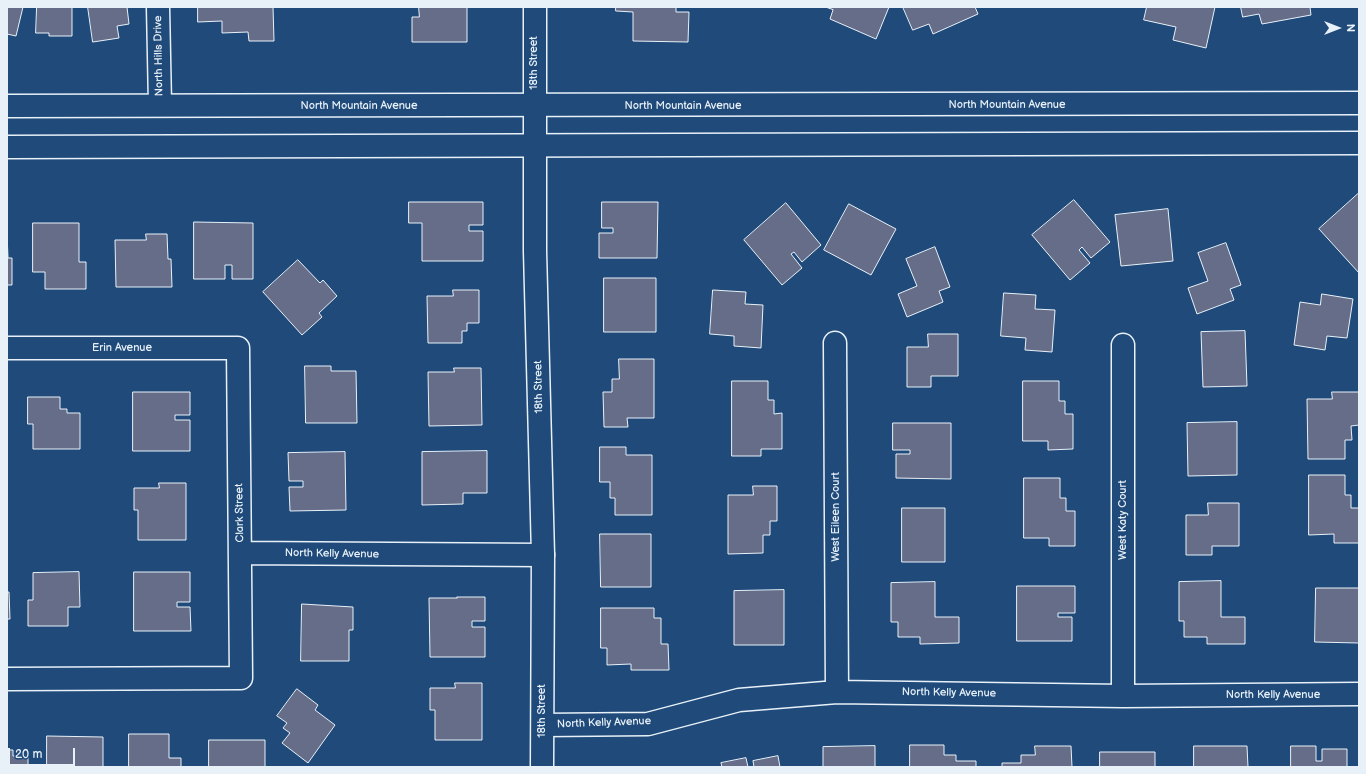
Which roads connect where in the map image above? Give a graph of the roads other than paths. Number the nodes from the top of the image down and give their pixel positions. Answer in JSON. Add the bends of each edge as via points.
{"nodes":[{"id":1,"x":158,"y":7,"type":"edge"},
{"id":2,"x":535,"y":7,"type":"edge"},
{"id":3,"x":1359,"y":103,"type":"edge"},
{"id":4,"x":160,"y":105,"type":"junction"},
{"id":5,"x":7,"y":106,"type":"edge"},
{"id":6,"x":534,"y":106,"type":"junction"},
{"id":7,"x":1359,"y":144,"type":"edge"},
{"id":8,"x":534,"y":146,"type":"junction"},
{"id":9,"x":7,"y":147,"type":"edge"},
{"id":10,"x":835,"y":343,"type":"dead end"},
{"id":11,"x":1123,"y":345,"type":"dead end"},
{"id":12,"x":7,"y":348,"type":"edge"},
{"id":13,"x":238,"y":348,"type":"joint"},
{"id":14,"x":241,"y":553,"type":"junction"},
{"id":15,"x":543,"y":555,"type":"junction"},
{"id":16,"x":7,"y":679,"type":"edge"},
{"id":17,"x":837,"y":692,"type":"junction"},
{"id":18,"x":1359,"y":694,"type":"edge"},
{"id":19,"x":1123,"y":696,"type":"junction"},
{"id":20,"x":543,"y":725,"type":"junction"},
{"id":21,"x":542,"y":767,"type":"edge"}],
"edges":[{"from":1,"to":4,"type":"main road","name":"North Hills Drive"},
{"from":2,"to":6,"type":"main road","name":"18th Street"},
{"from":3,"to":6,"type":"main road","name":"North Mountain Avenue"},
{"from":4,"to":5,"type":"main road","name":"North Mountain Avenue"},
{"from":4,"to":6,"type":"main road","name":"North Mountain Avenue"},
{"from":6,"to":8,"type":"main road","name":"18th Street"},
{"from":7,"to":8,"type":"main road"},
{"from":8,"to":9,"type":"main road"},
{"from":8,"to":15,"type":"main road","name":"18th Street"},
{"from":10,"to":17,"type":"main road","name":"West Eileen Court"},
{"from":11,"to":19,"type":"main road","name":"West Katy Court"},
{"from":12,"to":13,"type":"main road","name":"Erin Avenue"},
{"from":13,"to":14,"type":"main road","name":"Clark Street"},
{"from":14,"to":15,"type":"main road","name":"North Kelly Avenue"},
{"from":14,"to":16,"type":"main road","name":"Clark Street","via":[[241,678]]},
{"from":15,"to":20,"type":"main road","name":"18th Street"},
{"from":17,"to":19,"type":"main road","name":"North Kelly Avenue"},
{"from":17,"to":20,"type":"main road","name":"North Kelly Avenue","via":[[739,700],[648,724]]},
{"from":18,"to":19,"type":"main road","name":"North Kelly Avenue"},
{"from":20,"to":21,"type":"main road","name":"18th Street"}]}
